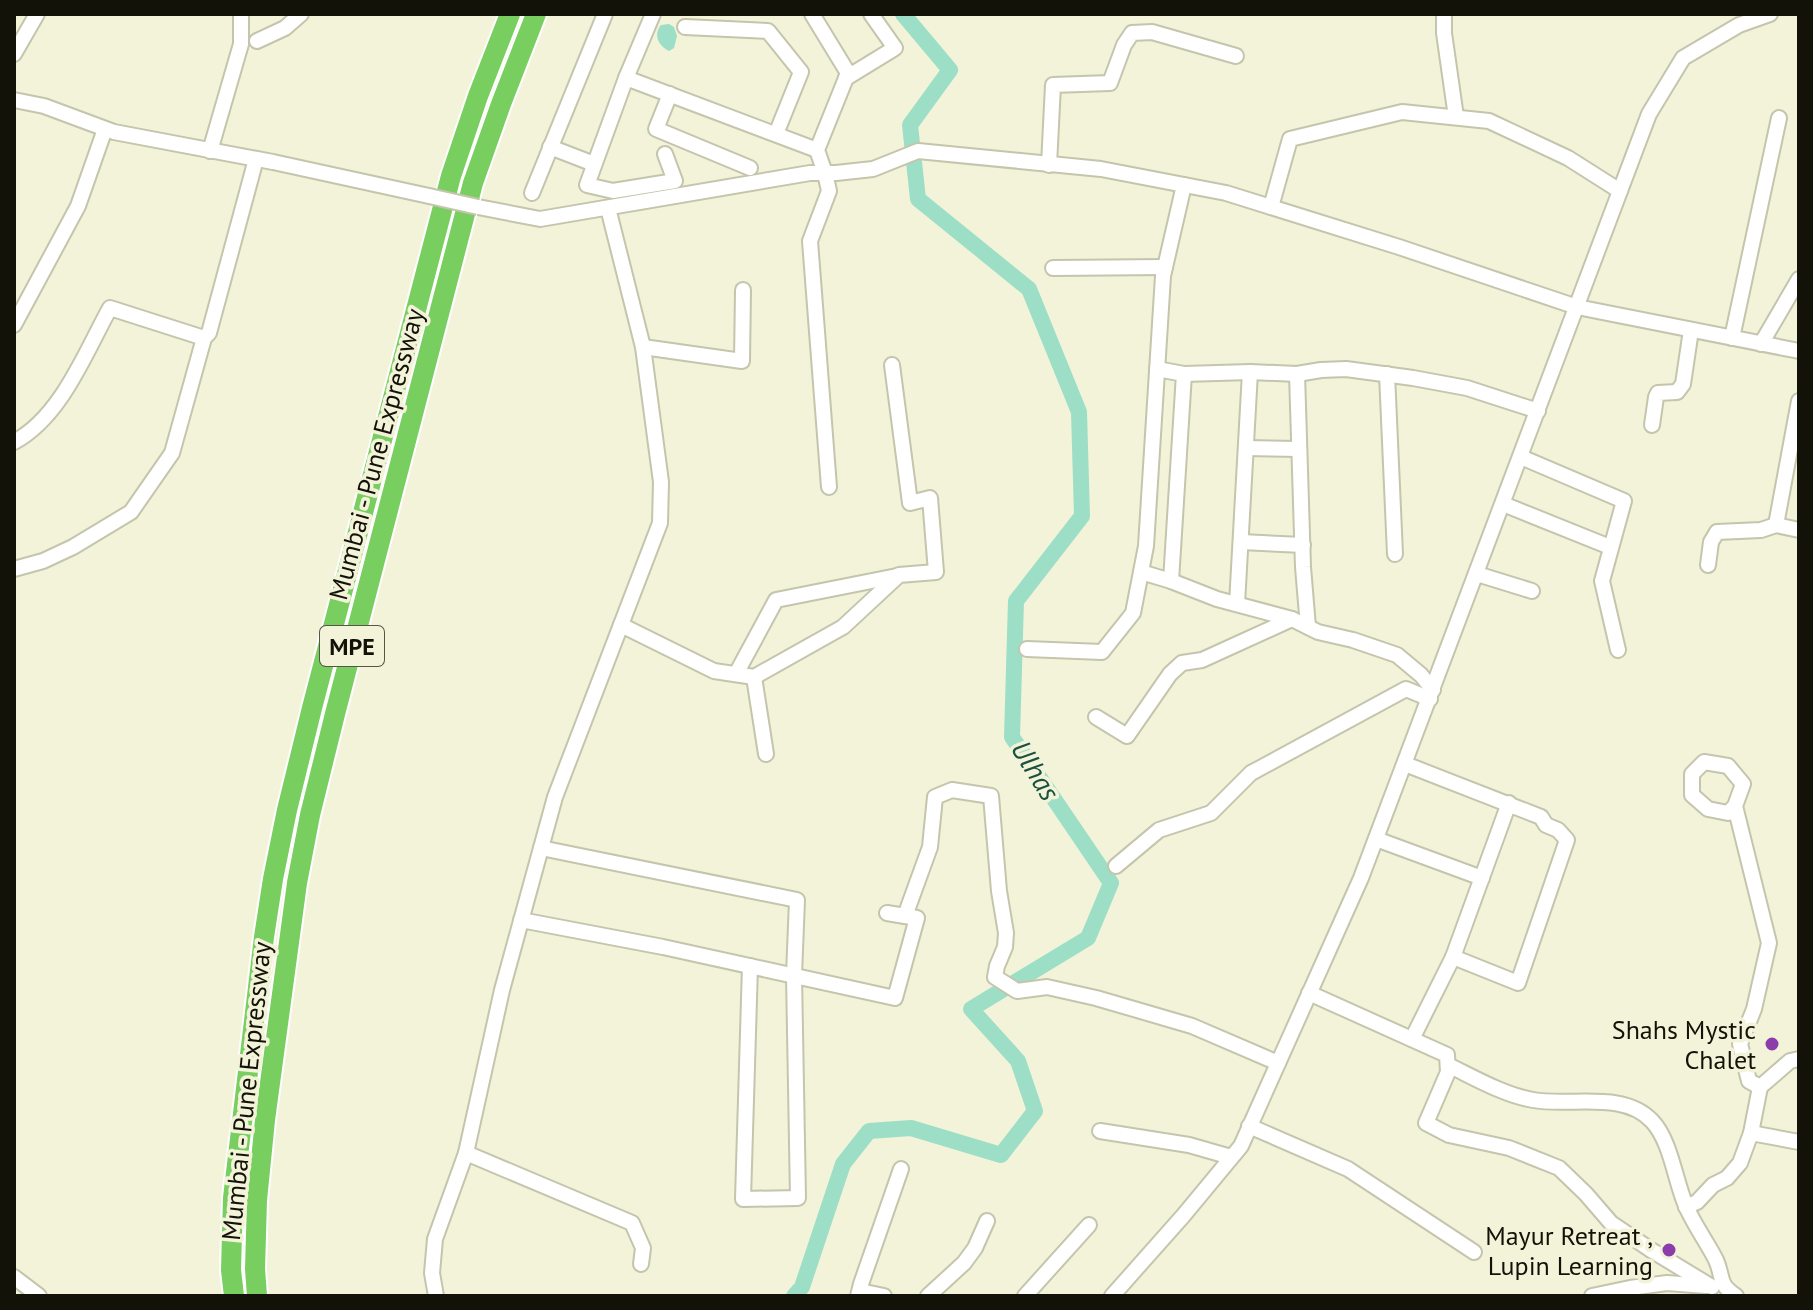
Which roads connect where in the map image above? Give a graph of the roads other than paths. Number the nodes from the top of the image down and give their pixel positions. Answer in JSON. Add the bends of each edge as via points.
{"nodes":[{"id":1,"x":37,"y":14,"type":"edge"},
{"id":2,"x":241,"y":14,"type":"edge"},
{"id":3,"x":301,"y":14,"type":"edge"},
{"id":4,"x":510,"y":14,"type":"edge"},
{"id":5,"x":536,"y":14,"type":"edge"},
{"id":6,"x":605,"y":14,"type":"edge"},
{"id":7,"x":653,"y":14,"type":"edge"},
{"id":8,"x":812,"y":14,"type":"edge"},
{"id":9,"x":871,"y":14,"type":"edge"},
{"id":10,"x":1444,"y":14,"type":"edge"},
{"id":11,"x":1770,"y":14,"type":"edge"},
{"id":12,"x":685,"y":27,"type":"dead end"},
{"id":13,"x":257,"y":41,"type":"dead end"},
{"id":14,"x":14,"y":54,"type":"edge"},
{"id":15,"x":1236,"y":56,"type":"dead end"},
{"id":16,"x":626,"y":78,"type":"junction"},
{"id":17,"x":846,"y":78,"type":"junction"},
{"id":18,"x":670,"y":94,"type":"junction"},
{"id":19,"x":14,"y":100,"type":"edge"},
{"id":20,"x":1456,"y":117,"type":"junction"},
{"id":21,"x":1779,"y":118,"type":"dead end"},
{"id":22,"x":105,"y":129,"type":"junction"},
{"id":23,"x":776,"y":134,"type":"junction"},
{"id":24,"x":550,"y":147,"type":"junction"},
{"id":25,"x":817,"y":150,"type":"junction"},
{"id":26,"x":210,"y":151,"type":"junction"},
{"id":27,"x":665,"y":154,"type":"dead end"},
{"id":28,"x":256,"y":159,"type":"junction"},
{"id":29,"x":594,"y":164,"type":"junction"},
{"id":30,"x":1049,"y":165,"type":"junction"},
{"id":31,"x":750,"y":168,"type":"dead end"},
{"id":32,"x":825,"y":173,"type":"junction"},
{"id":33,"x":1184,"y":185,"type":"junction"},
{"id":34,"x":1620,"y":191,"type":"junction"},
{"id":35,"x":532,"y":193,"type":"dead end"},
{"id":36,"x":1271,"y":207,"type":"junction"},
{"id":37,"x":608,"y":208,"type":"junction"},
{"id":38,"x":1165,"y":267,"type":"junction"},
{"id":39,"x":1053,"y":268,"type":"dead end"},
{"id":40,"x":1799,"y":279,"type":"edge"},
{"id":41,"x":743,"y":290,"type":"dead end"},
{"id":42,"x":1577,"y":307,"type":"junction"},
{"id":43,"x":14,"y":325,"type":"edge"},
{"id":44,"x":1691,"y":330,"type":"junction"},
{"id":45,"x":204,"y":338,"type":"junction"},
{"id":46,"x":1732,"y":338,"type":"junction"},
{"id":47,"x":1761,"y":344,"type":"junction"},
{"id":48,"x":643,"y":347,"type":"junction"},
{"id":49,"x":1799,"y":351,"type":"edge"},
{"id":50,"x":892,"y":365,"type":"dead end"},
{"id":51,"x":1157,"y":369,"type":"junction"},
{"id":52,"x":1250,"y":372,"type":"junction"},
{"id":53,"x":1184,"y":374,"type":"junction"},
{"id":54,"x":1297,"y":374,"type":"junction"},
{"id":55,"x":1387,"y":374,"type":"junction"},
{"id":56,"x":1799,"y":401,"type":"edge"},
{"id":57,"x":1538,"y":411,"type":"junction"},
{"id":58,"x":1652,"y":425,"type":"dead end"},
{"id":59,"x":14,"y":442,"type":"edge"},
{"id":60,"x":1246,"y":448,"type":"junction"},
{"id":61,"x":1299,"y":449,"type":"junction"},
{"id":62,"x":1521,"y":457,"type":"junction"},
{"id":63,"x":829,"y":487,"type":"dead end"},
{"id":64,"x":1503,"y":504,"type":"junction"},
{"id":65,"x":1776,"y":525,"type":"junction"},
{"id":66,"x":1799,"y":530,"type":"edge"},
{"id":67,"x":1241,"y":542,"type":"junction"},
{"id":68,"x":1303,"y":545,"type":"junction"},
{"id":69,"x":1610,"y":547,"type":"junction"},
{"id":70,"x":1395,"y":554,"type":"dead end"},
{"id":71,"x":1708,"y":565,"type":"dead end"},
{"id":72,"x":14,"y":569,"type":"edge"},
{"id":73,"x":1141,"y":572,"type":"junction"},
{"id":74,"x":1477,"y":574,"type":"junction"},
{"id":75,"x":899,"y":575,"type":"junction"},
{"id":76,"x":1171,"y":581,"type":"junction"},
{"id":77,"x":1532,"y":591,"type":"dead end"},
{"id":78,"x":1237,"y":604,"type":"junction"},
{"id":79,"x":1292,"y":619,"type":"junction"},
{"id":80,"x":621,"y":625,"type":"junction"},
{"id":81,"x":1308,"y":627,"type":"junction"},
{"id":82,"x":1027,"y":649,"type":"dead end"},
{"id":83,"x":1618,"y":650,"type":"dead end"},
{"id":84,"x":736,"y":674,"type":"junction"},
{"id":85,"x":754,"y":677,"type":"junction"},
{"id":86,"x":1431,"y":695,"type":"junction"},
{"id":87,"x":1096,"y":717,"type":"dead end"},
{"id":88,"x":766,"y":754,"type":"dead end"},
{"id":89,"x":1405,"y":764,"type":"junction"},
{"id":90,"x":1509,"y":803,"type":"junction"},
{"id":91,"x":1735,"y":806,"type":"dead end"},
{"id":92,"x":1376,"y":839,"type":"junction"},
{"id":93,"x":541,"y":848,"type":"junction"},
{"id":94,"x":1116,"y":866,"type":"dead end"},
{"id":95,"x":1482,"y":878,"type":"junction"},
{"id":96,"x":887,"y":913,"type":"dead end"},
{"id":97,"x":905,"y":916,"type":"junction"},
{"id":98,"x":521,"y":920,"type":"junction"},
{"id":99,"x":1453,"y":957,"type":"junction"},
{"id":100,"x":750,"y":966,"type":"junction"},
{"id":101,"x":794,"y":975,"type":"junction"},
{"id":102,"x":1309,"y":993,"type":"junction"},
{"id":103,"x":1412,"y":1039,"type":"junction"},
{"id":104,"x":1799,"y":1059,"type":"edge"},
{"id":105,"x":1278,"y":1063,"type":"junction"},
{"id":106,"x":1448,"y":1065,"type":"junction"},
{"id":107,"x":1760,"y":1087,"type":"junction"},
{"id":108,"x":1249,"y":1126,"type":"junction"},
{"id":109,"x":1100,"y":1131,"type":"dead end"},
{"id":110,"x":1751,"y":1133,"type":"junction"},
{"id":111,"x":1799,"y":1142,"type":"edge"},
{"id":112,"x":466,"y":1153,"type":"junction"},
{"id":113,"x":1231,"y":1157,"type":"junction"},
{"id":114,"x":901,"y":1169,"type":"dead end"},
{"id":115,"x":1686,"y":1207,"type":"junction"},
{"id":116,"x":987,"y":1221,"type":"dead end"},
{"id":117,"x":1089,"y":1225,"type":"dead end"},
{"id":118,"x":1474,"y":1252,"type":"dead end"},
{"id":119,"x":641,"y":1264,"type":"dead end"},
{"id":120,"x":14,"y":1277,"type":"edge"},
{"id":121,"x":1724,"y":1290,"type":"edge"},
{"id":122,"x":859,"y":1294,"type":"edge"},
{"id":123,"x":39,"y":1296,"type":"edge"},
{"id":124,"x":234,"y":1296,"type":"edge"},
{"id":125,"x":257,"y":1296,"type":"edge"},
{"id":126,"x":436,"y":1296,"type":"edge"},
{"id":127,"x":884,"y":1296,"type":"edge"},
{"id":128,"x":928,"y":1296,"type":"edge"},
{"id":129,"x":1025,"y":1296,"type":"edge"},
{"id":130,"x":1112,"y":1296,"type":"edge"},
{"id":131,"x":1592,"y":1296,"type":"edge"}],
"edges":[{"from":1,"to":14,"type":"street"},
{"from":2,"to":26,"type":"street","via":[[241,44]]},
{"from":3,"to":13,"type":"street"},
{"from":4,"to":124,"type":"highway","name":"Mumbai - Pune Expressway","number":"MPE","via":[[451,176],[287,810],[241,1117],[233,1198]]},
{"from":5,"to":125,"type":"highway","name":"Mumbai - Pune Expressway","number":"MPE","via":[[473,183],[310,815],[287,941],[265,1120],[257,1200]]},
{"from":6,"to":24,"type":"street"},
{"from":7,"to":16,"type":"street"},
{"from":8,"to":17,"type":"street","via":[[848,73]]},
{"from":9,"to":17,"type":"street","via":[[895,48]]},
{"from":10,"to":20,"type":"street"},
{"from":11,"to":34,"type":"street","via":[[1739,25],[1683,58],[1649,114]]},
{"from":12,"to":23,"type":"street","via":[[768,31],[801,72]]},
{"from":15,"to":30,"type":"street","via":[[1152,32],[1132,33],[1110,83],[1053,85]]},
{"from":16,"to":18,"type":"street"},
{"from":16,"to":29,"type":"street"},
{"from":17,"to":25,"type":"street"},
{"from":18,"to":23,"type":"street"},
{"from":18,"to":31,"type":"street","via":[[656,129]]},
{"from":19,"to":22,"type":"street"},
{"from":20,"to":34,"type":"street","via":[[1489,121],[1568,158]]},
{"from":20,"to":36,"type":"street","via":[[1402,112],[1290,139]]},
{"from":21,"to":46,"type":"street"},
{"from":22,"to":26,"type":"street"},
{"from":22,"to":43,"type":"street","via":[[78,206]]},
{"from":23,"to":25,"type":"street"},
{"from":24,"to":29,"type":"street"},
{"from":24,"to":35,"type":"street"},
{"from":25,"to":32,"type":"street"},
{"from":26,"to":28,"type":"street"},
{"from":27,"to":29,"type":"street","via":[[675,181],[613,191],[587,185]]},
{"from":28,"to":37,"type":"street","bridge":true,"via":[[540,219]]},
{"from":28,"to":45,"type":"street"},
{"from":30,"to":32,"type":"street","via":[[918,151],[873,169]]},
{"from":30,"to":33,"type":"street"},
{"from":32,"to":37,"type":"street"},
{"from":32,"to":63,"type":"street","via":[[829,191],[810,241]]},
{"from":33,"to":36,"type":"street"},
{"from":33,"to":38,"type":"street"},
{"from":34,"to":42,"type":"street"},
{"from":36,"to":42,"type":"street"},
{"from":37,"to":48,"type":"street"},
{"from":38,"to":39,"type":"street"},
{"from":38,"to":51,"type":"street"},
{"from":40,"to":47,"type":"street"},
{"from":41,"to":48,"type":"street","via":[[742,361]]},
{"from":42,"to":44,"type":"street"},
{"from":42,"to":57,"type":"street"},
{"from":44,"to":46,"type":"street"},
{"from":44,"to":58,"type":"street","via":[[1683,384],[1677,392],[1658,393]]},
{"from":45,"to":59,"type":"street","via":[[110,308],[65,390],[42,422]]},
{"from":45,"to":72,"type":"street","via":[[172,453],[131,512],[73,547]]},
{"from":46,"to":47,"type":"street"},
{"from":47,"to":49,"type":"street"},
{"from":48,"to":80,"type":"street","via":[[661,482],[660,523]]},
{"from":50,"to":75,"type":"street","via":[[910,503],[930,498],[936,572]]},
{"from":51,"to":53,"type":"street"},
{"from":51,"to":73,"type":"street"},
{"from":52,"to":53,"type":"street"},
{"from":52,"to":54,"type":"street"},
{"from":52,"to":60,"type":"street"},
{"from":53,"to":76,"type":"street"},
{"from":54,"to":55,"type":"street","via":[[1346,369]]},
{"from":54,"to":61,"type":"street"},
{"from":55,"to":57,"type":"street","via":[[1467,388]]},
{"from":55,"to":70,"type":"street"},
{"from":56,"to":65,"type":"street"},
{"from":57,"to":62,"type":"street"},
{"from":60,"to":61,"type":"street"},
{"from":60,"to":67,"type":"street"},
{"from":61,"to":68,"type":"street"},
{"from":62,"to":64,"type":"street"},
{"from":62,"to":69,"type":"street","via":[[1624,501]]},
{"from":64,"to":69,"type":"street"},
{"from":64,"to":74,"type":"street"},
{"from":65,"to":66,"type":"street"},
{"from":65,"to":71,"type":"street","via":[[1717,532]]},
{"from":67,"to":68,"type":"street"},
{"from":67,"to":78,"type":"street"},
{"from":68,"to":81,"type":"street"},
{"from":69,"to":83,"type":"street","via":[[1602,581]]},
{"from":73,"to":76,"type":"street"},
{"from":73,"to":82,"type":"street","via":[[1133,613],[1102,652]]},
{"from":74,"to":77,"type":"street"},
{"from":74,"to":86,"type":"street"},
{"from":75,"to":84,"type":"street","via":[[776,600]]},
{"from":75,"to":85,"type":"street","via":[[843,627]]},
{"from":76,"to":78,"type":"street"},
{"from":78,"to":79,"type":"street"},
{"from":79,"to":81,"type":"street"},
{"from":79,"to":87,"type":"street","via":[[1202,660],[1182,663],[1127,736]]},
{"from":80,"to":84,"type":"street","via":[[714,671]]},
{"from":80,"to":93,"type":"street","via":[[555,797]]},
{"from":81,"to":86,"type":"street","via":[[1397,655],[1421,675]]},
{"from":84,"to":85,"type":"street"},
{"from":85,"to":88,"type":"street"},
{"from":86,"to":89,"type":"street"},
{"from":86,"to":94,"type":"street","via":[[1406,689],[1380,702],[1251,773],[1211,813],[1159,830]]},
{"from":89,"to":90,"type":"street"},
{"from":89,"to":92,"type":"street"},
{"from":90,"to":95,"type":"street"},
{"from":90,"to":99,"type":"street","via":[[1541,817],[1567,840],[1518,983]]},
{"from":91,"to":107,"type":"street","via":[[1769,943],[1740,1044],[1749,1081]]},
{"from":92,"to":95,"type":"street"},
{"from":92,"to":102,"type":"street"},
{"from":93,"to":98,"type":"street"},
{"from":93,"to":101,"type":"street","via":[[797,900]]},
{"from":95,"to":99,"type":"street"},
{"from":96,"to":97,"type":"street"},
{"from":97,"to":101,"type":"street","via":[[917,918],[895,998]]},
{"from":97,"to":105,"type":"street","via":[[930,847],[935,797],[952,790],[991,796],[1006,933],[995,977],[1017,991],[1047,987],[1192,1026]]},
{"from":98,"to":100,"type":"street"},
{"from":98,"to":112,"type":"street"},
{"from":99,"to":103,"type":"street"},
{"from":100,"to":101,"type":"street"},
{"from":100,"to":101,"type":"street","via":[[743,1199],[798,1198]]},
{"from":102,"to":103,"type":"street"},
{"from":102,"to":105,"type":"street"},
{"from":103,"to":106,"type":"street","via":[[1447,1055]]},
{"from":104,"to":107,"type":"street"},
{"from":105,"to":108,"type":"street"},
{"from":106,"to":115,"type":"street","via":[[1532,1100],[1605,1102],[1640,1112],[1664,1142]]},
{"from":106,"to":121,"type":"street","via":[[1426,1123],[1559,1168],[1611,1223]]},
{"from":107,"to":110,"type":"street"},
{"from":108,"to":113,"type":"street"},
{"from":108,"to":118,"type":"street","via":[[1348,1169]]},
{"from":109,"to":113,"type":"street"},
{"from":110,"to":111,"type":"street"},
{"from":110,"to":115,"type":"street","via":[[1740,1163],[1727,1178]]},
{"from":112,"to":119,"type":"street","via":[[632,1223],[643,1248]]},
{"from":112,"to":126,"type":"street","via":[[435,1239]]},
{"from":113,"to":130,"type":"street"},
{"from":114,"to":122,"type":"street"},
{"from":115,"to":121,"type":"street","via":[[1716,1262]]},
{"from":116,"to":128,"type":"street","via":[[964,1263]]},
{"from":117,"to":129,"type":"street"},
{"from":120,"to":123,"type":"street"},
{"from":121,"to":131,"type":"street","via":[[1667,1283]]},
{"from":122,"to":127,"type":"street"}]}
